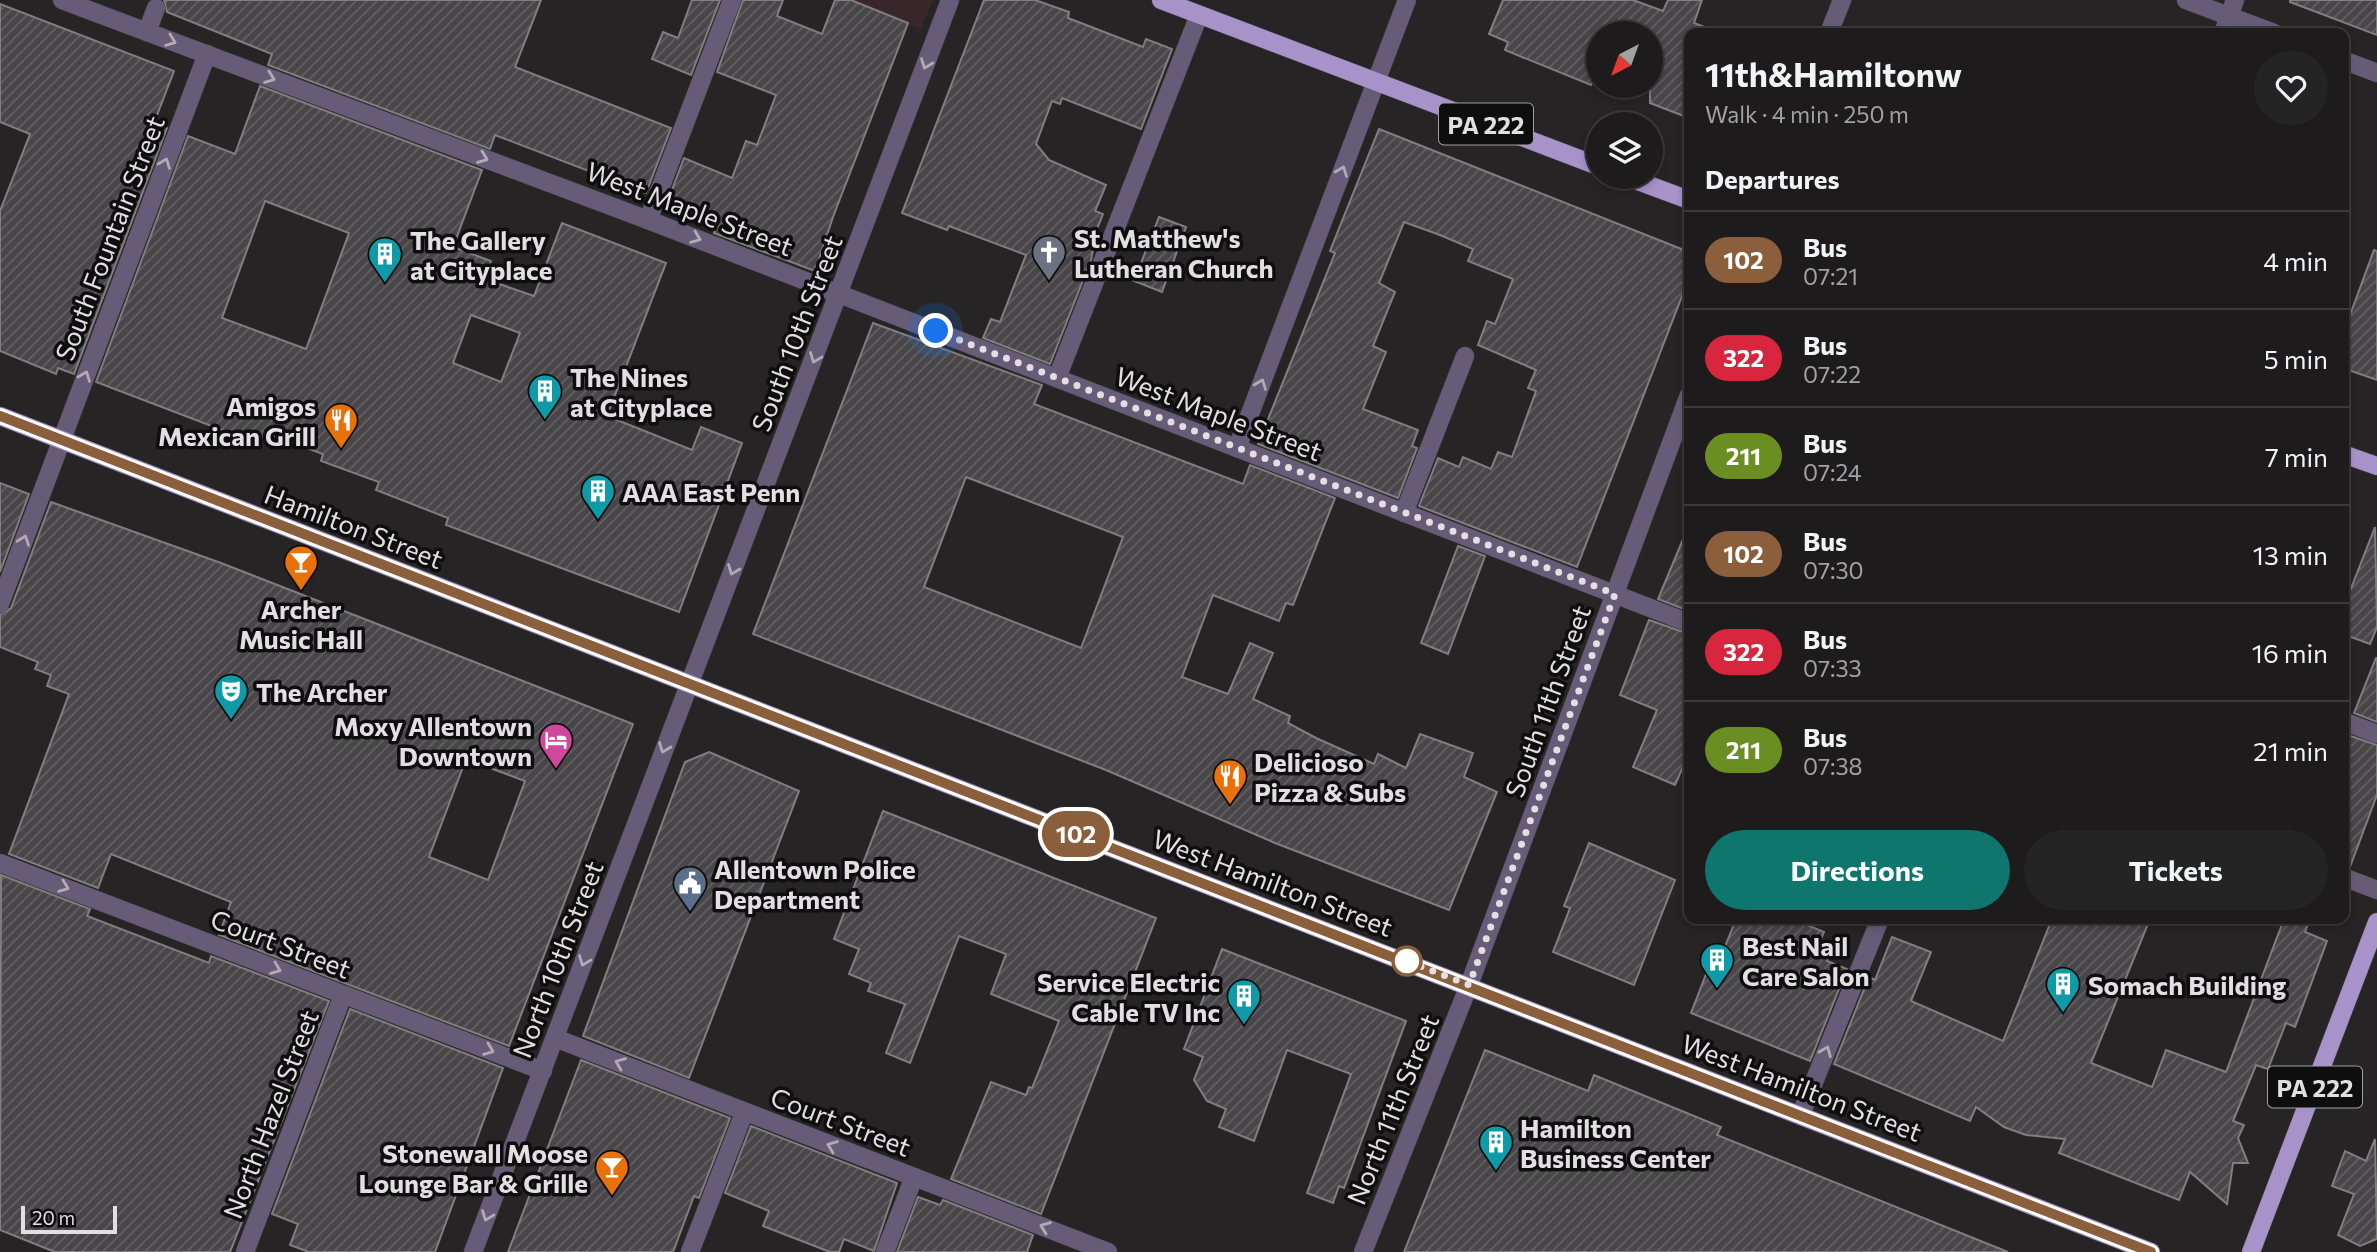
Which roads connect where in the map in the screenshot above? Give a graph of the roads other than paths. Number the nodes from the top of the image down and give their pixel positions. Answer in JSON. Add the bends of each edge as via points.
{"nodes":[{"id":1,"x":62,"y":0,"type":"edge"},
{"id":2,"x":732,"y":0,"type":"edge"},
{"id":3,"x":950,"y":0,"type":"edge"},
{"id":4,"x":1161,"y":0,"type":"edge"},
{"id":5,"x":1407,"y":0,"type":"edge"},
{"id":6,"x":1842,"y":0,"type":"edge"},
{"id":7,"x":2186,"y":0,"type":"edge"},
{"id":8,"x":156,"y":8,"type":"dead end"},
{"id":9,"x":1199,"y":15,"type":"junction"},
{"id":10,"x":2229,"y":17,"type":"edge"},
{"id":11,"x":1831,"y":28,"type":"edge"},
{"id":12,"x":2260,"y":28,"type":"edge"},
{"id":13,"x":147,"y":32,"type":"junction"},
{"id":14,"x":206,"y":54,"type":"junction"},
{"id":15,"x":2349,"y":62,"type":"edge"},
{"id":16,"x":2377,"y":73,"type":"edge"},
{"id":17,"x":1375,"y":83,"type":"junction"},
{"id":18,"x":1586,"y":162,"type":"edge"},
{"id":19,"x":1659,"y":189,"type":"edge"},
{"id":20,"x":1684,"y":198,"type":"edge"},
{"id":21,"x":648,"y":220,"type":"junction"},
{"id":22,"x":840,"y":294,"type":"junction"},
{"id":23,"x":1465,"y":356,"type":"dead end"},
{"id":24,"x":1057,"y":378,"type":"junction"},
{"id":25,"x":1684,"y":408,"type":"edge"},
{"id":26,"x":0,"y":416,"type":"edge"},
{"id":27,"x":61,"y":440,"type":"junction"},
{"id":28,"x":1237,"y":448,"type":"junction"},
{"id":29,"x":2349,"y":456,"type":"edge"},
{"id":30,"x":2377,"y":466,"type":"edge"},
{"id":31,"x":1404,"y":513,"type":"junction"},
{"id":32,"x":1615,"y":594,"type":"junction"},
{"id":33,"x":0,"y":604,"type":"edge"},
{"id":34,"x":1684,"y":621,"type":"edge"},
{"id":35,"x":689,"y":684,"type":"junction"},
{"id":36,"x":2349,"y":723,"type":"edge"},
{"id":37,"x":2377,"y":734,"type":"edge"},
{"id":38,"x":0,"y":863,"type":"edge"},
{"id":39,"x":2349,"y":879,"type":"edge"},
{"id":40,"x":2377,"y":890,"type":"edge"},
{"id":41,"x":2377,"y":922,"type":"edge"},
{"id":42,"x":1878,"y":924,"type":"edge"},
{"id":43,"x":1469,"y":985,"type":"junction"},
{"id":44,"x":343,"y":995,"type":"junction"},
{"id":45,"x":555,"y":1038,"type":"junction"},
{"id":46,"x":543,"y":1071,"type":"junction"},
{"id":47,"x":744,"y":1113,"type":"junction"},
{"id":48,"x":1801,"y":1114,"type":"junction"},
{"id":49,"x":914,"y":1177,"type":"junction"},
{"id":50,"x":245,"y":1252,"type":"edge"},
{"id":51,"x":473,"y":1252,"type":"edge"},
{"id":52,"x":690,"y":1252,"type":"edge"},
{"id":53,"x":885,"y":1252,"type":"edge"},
{"id":54,"x":1108,"y":1252,"type":"edge"},
{"id":55,"x":1363,"y":1252,"type":"edge"},
{"id":56,"x":2151,"y":1252,"type":"edge"},
{"id":57,"x":2251,"y":1252,"type":"edge"}],
"edges":[{"from":1,"to":13,"type":"street","name":"West Maple Street"},
{"from":2,"to":21,"type":"street"},
{"from":3,"to":22,"type":"street","name":"South 10th Street","one_way":true},
{"from":4,"to":9,"type":"main road","number":"PA 222"},
{"from":5,"to":17,"type":"street"},
{"from":6,"to":11,"type":"street"},
{"from":7,"to":10,"type":"street"},
{"from":8,"to":13,"type":"street"},
{"from":9,"to":17,"type":"main road","number":"PA 222"},
{"from":9,"to":24,"type":"street"},
{"from":10,"to":12,"type":"street"},
{"from":13,"to":14,"type":"street","name":"West Maple Street","one_way":true},
{"from":14,"to":21,"type":"street","name":"West Maple Street","one_way":true},
{"from":27,"to":14,"type":"street","name":"South Fountain Street","one_way":true},
{"from":15,"to":16,"type":"street"},
{"from":17,"to":18,"type":"main road","number":"PA 222"},
{"from":28,"to":17,"type":"street","one_way":true},
{"from":19,"to":20,"type":"main road"},
{"from":21,"to":22,"type":"street","name":"West Maple Street","one_way":true},
{"from":22,"to":24,"type":"street","name":"West Maple Street"},
{"from":22,"to":35,"type":"street","name":"South 10th Street","one_way":true},
{"from":23,"to":31,"type":"street"},
{"from":24,"to":28,"type":"street","name":"West Maple Street"},
{"from":25,"to":32,"type":"street","name":"South 11th Street"},
{"from":26,"to":27,"type":"main road","name":"Hamilton Street"},
{"from":33,"to":27,"type":"street","name":"South Fountain Street","one_way":true},
{"from":27,"to":35,"type":"main road","name":"Hamilton Street"},
{"from":28,"to":31,"type":"street","name":"West Maple Street"},
{"from":29,"to":30,"type":"main road"},
{"from":31,"to":32,"type":"street","name":"West Maple Street"},
{"from":32,"to":34,"type":"street","name":"West Maple Street"},
{"from":32,"to":43,"type":"street","name":"South 11th Street"},
{"from":35,"to":43,"type":"main road","name":"West Hamilton Street"},
{"from":35,"to":45,"type":"street","name":"North 10th Street","one_way":true},
{"from":36,"to":37,"type":"street"},
{"from":38,"to":44,"type":"street","name":"Court Street","one_way":true},
{"from":39,"to":40,"type":"street"},
{"from":41,"to":57,"type":"main road","number":"PA 222"},
{"from":48,"to":42,"type":"street","one_way":true},
{"from":43,"to":48,"type":"main road","name":"West Hamilton Street"},
{"from":43,"to":55,"type":"street","name":"North 11th Street"},
{"from":44,"to":46,"type":"street","name":"Court Street","one_way":true},
{"from":44,"to":50,"type":"street","name":"North Hazel Street"},
{"from":45,"to":46,"type":"street","name":"North 10th Street"},
{"from":47,"to":45,"type":"street","name":"Court Street","one_way":true},
{"from":46,"to":51,"type":"street","name":"North 10th Street","one_way":true},
{"from":49,"to":47,"type":"street","name":"Court Street","one_way":true},
{"from":47,"to":52,"type":"street"},
{"from":48,"to":56,"type":"main road","name":"West Hamilton Street"},
{"from":49,"to":53,"type":"street"},
{"from":54,"to":49,"type":"street","name":"Court Street","one_way":true}]}
